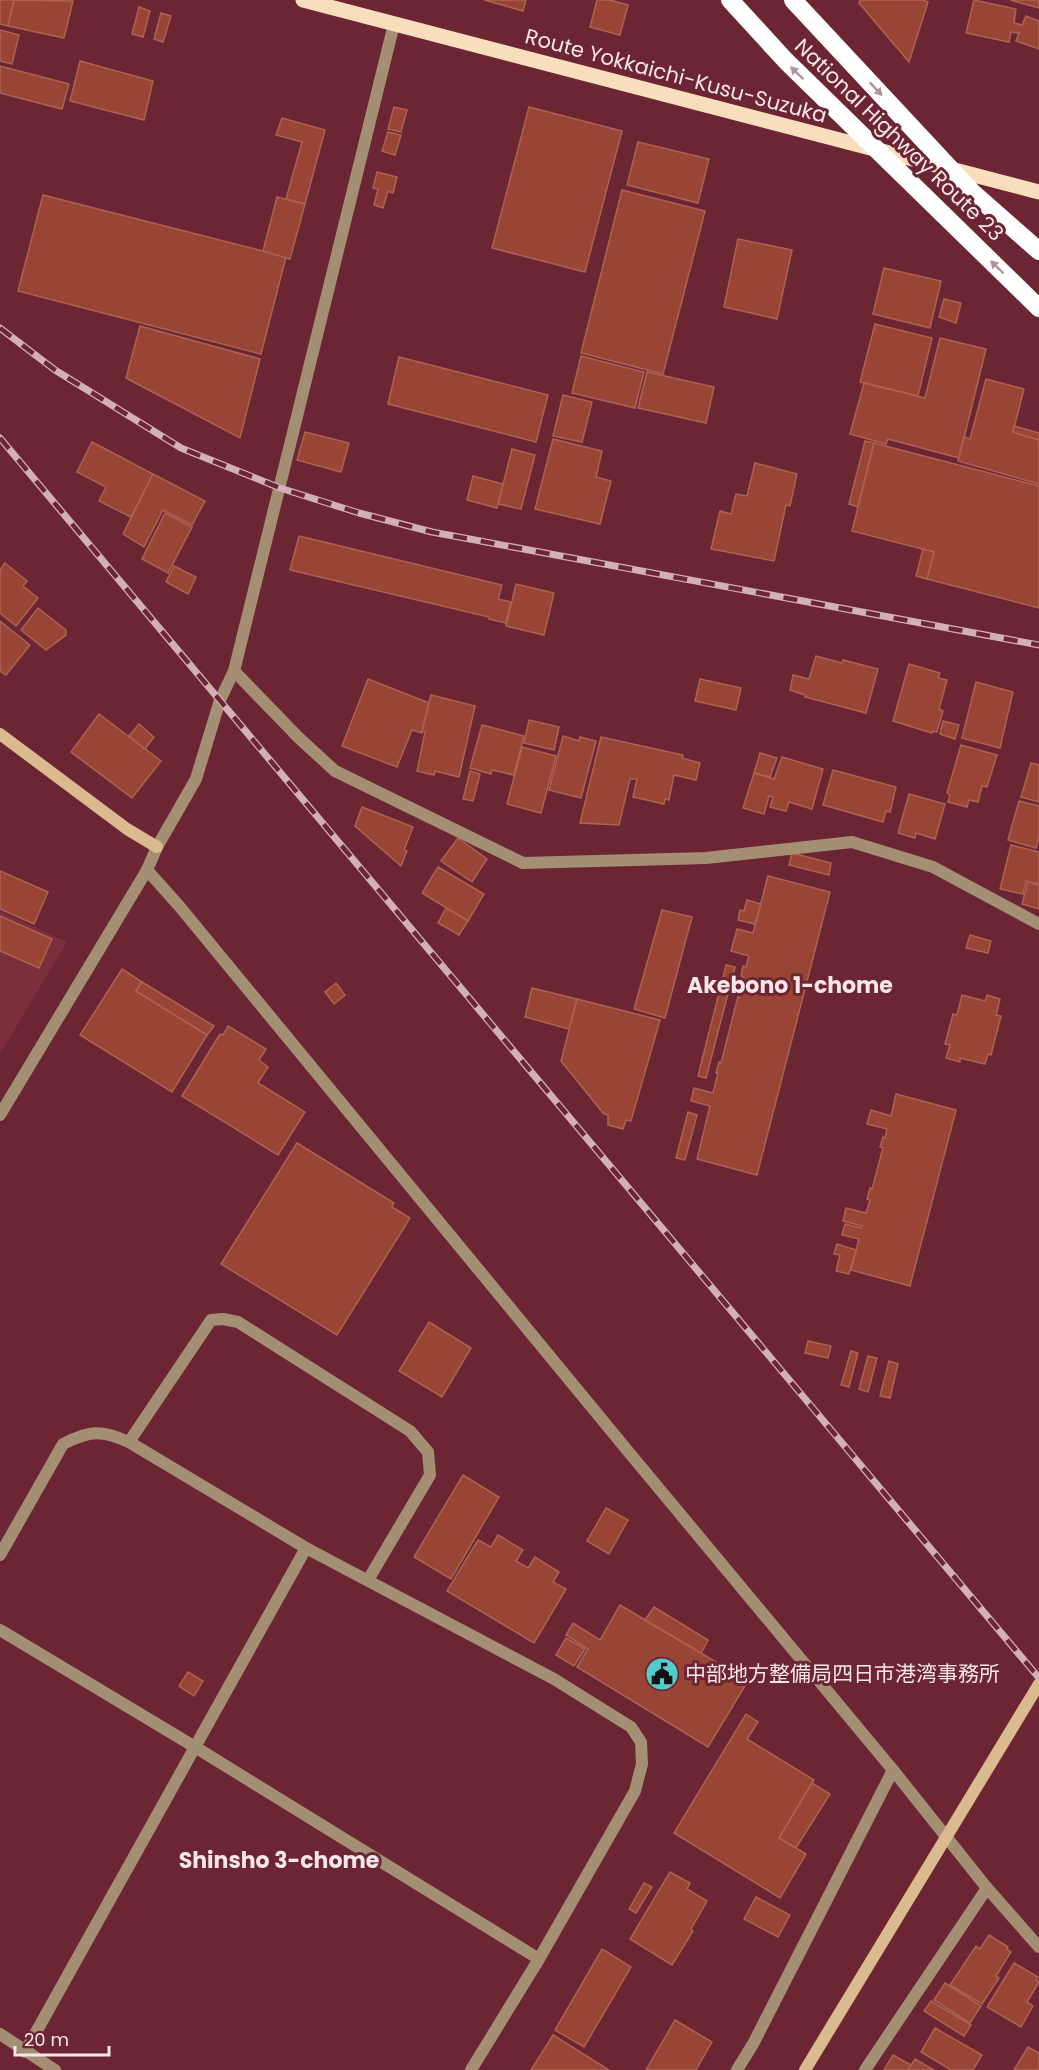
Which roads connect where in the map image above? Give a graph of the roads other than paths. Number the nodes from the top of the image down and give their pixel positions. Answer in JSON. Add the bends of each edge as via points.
{"nodes":[{"id":1,"x":303,"y":0,"type":"edge"},
{"id":2,"x":730,"y":0,"type":"edge"},
{"id":3,"x":794,"y":0,"type":"edge"},
{"id":4,"x":394,"y":24,"type":"junction"},
{"id":5,"x":1039,"y":192,"type":"edge"},
{"id":6,"x":1039,"y":251,"type":"edge"},
{"id":7,"x":1039,"y":308,"type":"edge"},
{"id":8,"x":234,"y":671,"type":"junction"},
{"id":9,"x":0,"y":734,"type":"edge"},
{"id":10,"x":157,"y":847,"type":"junction"},
{"id":11,"x":147,"y":870,"type":"junction"},
{"id":12,"x":1039,"y":924,"type":"edge"},
{"id":13,"x":0,"y":1115,"type":"edge"},
{"id":14,"x":129,"y":1442,"type":"junction"},
{"id":15,"x":306,"y":1548,"type":"junction"},
{"id":16,"x":0,"y":1555,"type":"edge"},
{"id":17,"x":368,"y":1580,"type":"junction"},
{"id":18,"x":0,"y":1630,"type":"edge"},
{"id":19,"x":1039,"y":1684,"type":"edge"},
{"id":20,"x":195,"y":1747,"type":"junction"},
{"id":21,"x":893,"y":1770,"type":"junction"},
{"id":22,"x":987,"y":1888,"type":"junction"},
{"id":23,"x":1039,"y":1947,"type":"edge"},
{"id":24,"x":539,"y":1959,"type":"junction"},
{"id":25,"x":0,"y":2034,"type":"edge"},
{"id":26,"x":25,"y":2052,"type":"junction"},
{"id":27,"x":55,"y":2070,"type":"edge"},
{"id":28,"x":471,"y":2070,"type":"edge"},
{"id":29,"x":737,"y":2070,"type":"edge"},
{"id":30,"x":805,"y":2070,"type":"edge"},
{"id":31,"x":865,"y":2070,"type":"edge"}],
"edges":[{"from":1,"to":4,"type":"main road","name":"Route Yokkaichi-Kusu-Suzuka"},
{"from":7,"to":2,"type":"highway","name":"National Highway Route 23","one_way":true,"bridge":true,"via":[[786,61]]},
{"from":3,"to":6,"type":"highway","name":"National Highway Route 23","one_way":true,"bridge":true,"via":[[972,192]]},
{"from":4,"to":5,"type":"main road","name":"Route Yokkaichi-Kusu-Suzuka"},
{"from":4,"to":8,"type":"street"},
{"from":8,"to":10,"type":"street","via":[[220,700],[196,779]]},
{"from":8,"to":12,"type":"street","via":[[336,771],[523,863],[706,858],[852,842],[933,867]]},
{"from":9,"to":10,"type":"street"},
{"from":10,"to":11,"type":"street"},
{"from":11,"to":13,"type":"street"},
{"from":11,"to":21,"type":"street"},
{"from":14,"to":15,"type":"street"},
{"from":14,"to":16,"type":"street","via":[[108,1433],[81,1435],[63,1444]]},
{"from":14,"to":17,"type":"street","via":[[211,1320],[238,1322],[410,1431],[428,1452],[430,1475]]},
{"from":15,"to":17,"type":"street"},
{"from":15,"to":20,"type":"street"},
{"from":17,"to":24,"type":"street","via":[[554,1679],[631,1727],[641,1742],[642,1764],[635,1791]]},
{"from":18,"to":20,"type":"street"},
{"from":19,"to":30,"type":"street","bridge":true},
{"from":20,"to":24,"type":"street"},
{"from":20,"to":26,"type":"street"},
{"from":21,"to":22,"type":"street"},
{"from":21,"to":29,"type":"street"},
{"from":22,"to":23,"type":"street"},
{"from":22,"to":31,"type":"street"},
{"from":24,"to":28,"type":"street"},
{"from":25,"to":26,"type":"street"},
{"from":26,"to":27,"type":"street"}]}
